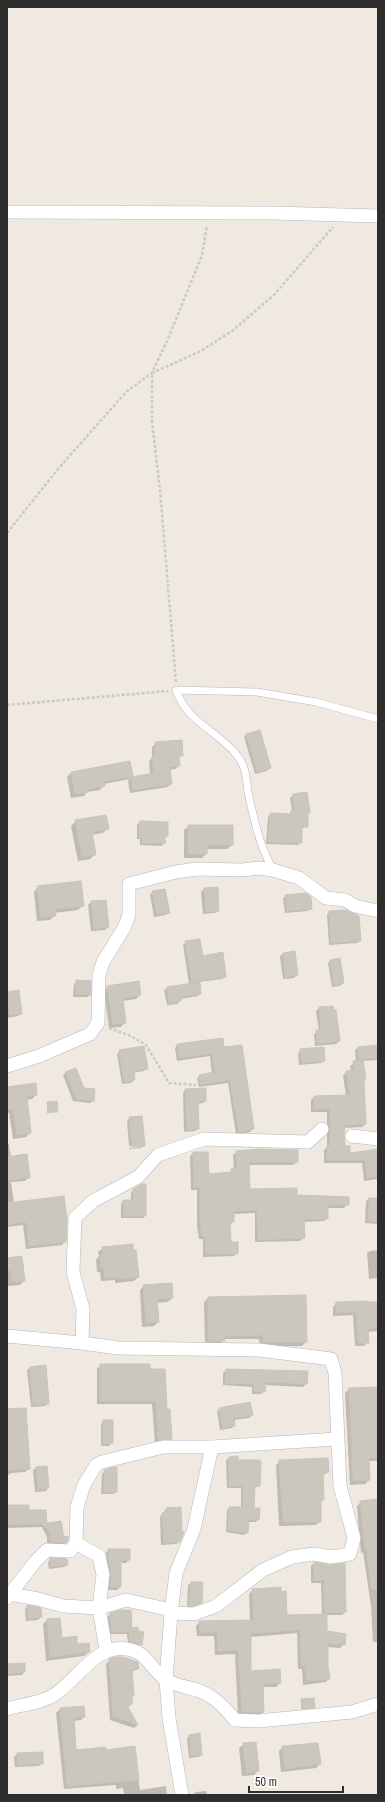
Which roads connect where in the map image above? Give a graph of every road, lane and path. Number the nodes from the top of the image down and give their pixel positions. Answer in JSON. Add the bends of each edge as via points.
{"nodes":[{"id":1,"x":7,"y":212,"type":"edge"},
{"id":2,"x":209,"y":213,"type":"junction"},
{"id":3,"x":345,"y":215,"type":"junction"},
{"id":4,"x":378,"y":216,"type":"edge"},
{"id":5,"x":152,"y":373,"type":"junction"},
{"id":6,"x":7,"y":533,"type":"edge"},
{"id":7,"x":176,"y":690,"type":"junction"},
{"id":8,"x":7,"y":705,"type":"edge"},
{"id":9,"x":378,"y":719,"type":"edge"},
{"id":10,"x":273,"y":870,"type":"junction"},
{"id":11,"x":378,"y":911,"type":"edge"},
{"id":12,"x":98,"y":1023,"type":"junction"},
{"id":13,"x":7,"y":1066,"type":"edge"},
{"id":14,"x":196,"y":1085,"type":"dead end"},
{"id":15,"x":322,"y":1128,"type":"dead end"},
{"id":16,"x":352,"y":1136,"type":"dead end"},
{"id":17,"x":378,"y":1139,"type":"edge"},
{"id":18,"x":7,"y":1336,"type":"edge"},
{"id":19,"x":82,"y":1343,"type":"junction"},
{"id":20,"x":337,"y":1440,"type":"junction"},
{"id":21,"x":212,"y":1447,"type":"junction"},
{"id":22,"x":76,"y":1543,"type":"junction"},
{"id":23,"x":8,"y":1596,"type":"edge"},
{"id":24,"x":99,"y":1608,"type":"junction"},
{"id":25,"x":171,"y":1612,"type":"junction"},
{"id":26,"x":106,"y":1650,"type":"junction"},
{"id":27,"x":166,"y":1680,"type":"junction"},
{"id":28,"x":378,"y":1704,"type":"edge"},
{"id":29,"x":7,"y":1709,"type":"edge"},
{"id":30,"x":182,"y":1795,"type":"edge"}],
"edges":[{"from":1,"to":2,"type":"street"},
{"from":2,"to":3,"type":"street"},
{"from":2,"to":5,"type":"path","via":[[202,255]]},
{"from":3,"to":4,"type":"street"},
{"from":3,"to":5,"type":"path","via":[[316,244],[274,295],[232,331],[201,352]]},
{"from":5,"to":6,"type":"path","via":[[127,391],[58,469]]},
{"from":5,"to":7,"type":"path","via":[[152,422]]},
{"from":7,"to":8,"type":"path"},
{"from":7,"to":9,"type":"lane","via":[[257,692],[316,702]]},
{"from":7,"to":10,"type":"lane","via":[[181,703],[190,714],[236,754],[246,770],[248,792],[259,837]]},
{"from":10,"to":11,"type":"street","via":[[299,878],[326,898],[345,900],[355,906]]},
{"from":10,"to":12,"type":"street","via":[[197,869],[129,884],[129,915],[103,962],[99,975]]},
{"from":12,"to":13,"type":"street","via":[[90,1034],[39,1056]]},
{"from":12,"to":14,"type":"path","via":[[146,1045],[169,1083]]},
{"from":15,"to":19,"type":"street","via":[[308,1142],[204,1139],[158,1155],[138,1177],[92,1201],[75,1218],[73,1272],[83,1309]]},
{"from":16,"to":17,"type":"street"},
{"from":18,"to":19,"type":"street"},
{"from":19,"to":20,"type":"street","via":[[118,1348],[259,1350],[331,1359],[335,1373]]},
{"from":20,"to":21,"type":"street"},
{"from":20,"to":25,"type":"street","via":[[340,1486],[354,1538],[350,1554],[331,1557],[314,1554],[292,1557],[263,1570],[216,1606],[194,1614]]},
{"from":21,"to":22,"type":"street","via":[[164,1447],[96,1465],[84,1485],[77,1507]]},
{"from":21,"to":25,"type":"street","via":[[194,1529],[176,1574]]},
{"from":22,"to":23,"type":"street","via":[[70,1551],[47,1550]]},
{"from":22,"to":24,"type":"street","via":[[99,1556],[103,1575]]},
{"from":23,"to":24,"type":"street","via":[[38,1599],[63,1606]]},
{"from":24,"to":25,"type":"street","via":[[126,1600]]},
{"from":24,"to":26,"type":"street"},
{"from":25,"to":27,"type":"street"},
{"from":26,"to":27,"type":"street","via":[[121,1648],[138,1652],[145,1657],[153,1670]]},
{"from":26,"to":29,"type":"street","via":[[54,1694],[36,1702]]},
{"from":27,"to":28,"type":"street","via":[[207,1694],[218,1701],[235,1720],[258,1721],[352,1712]]},
{"from":27,"to":30,"type":"street","via":[[169,1718]]}]}
